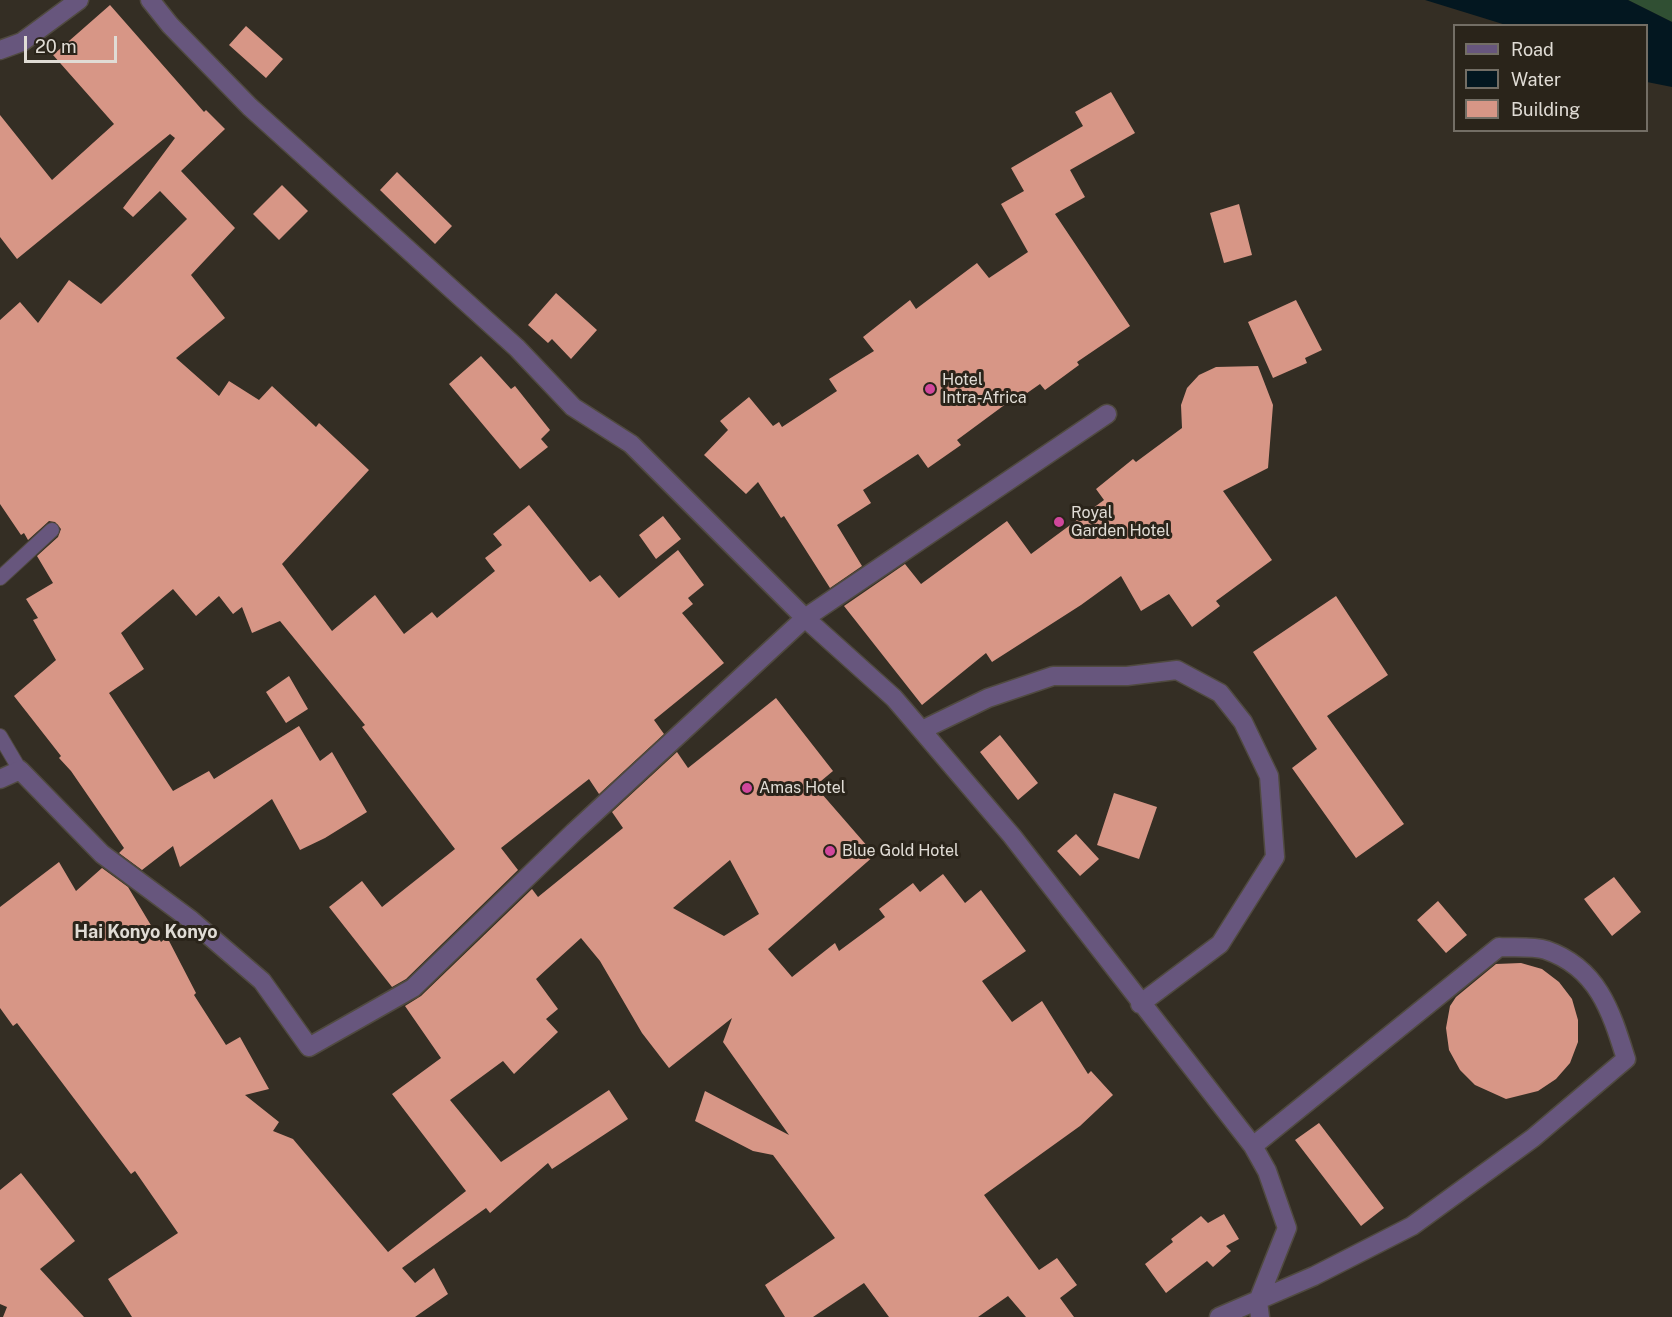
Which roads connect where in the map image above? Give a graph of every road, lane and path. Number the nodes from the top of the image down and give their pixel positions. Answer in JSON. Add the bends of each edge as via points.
{"nodes":[{"id":1,"x":79,"y":0,"type":"edge"},
{"id":2,"x":150,"y":0,"type":"edge"},
{"id":3,"x":0,"y":50,"type":"edge"},
{"id":4,"x":1107,"y":414,"type":"dead end"},
{"id":5,"x":52,"y":530,"type":"dead end"},
{"id":6,"x":0,"y":578,"type":"edge"},
{"id":7,"x":805,"y":618,"type":"junction"},
{"id":8,"x":922,"y":730,"type":"junction"},
{"id":9,"x":0,"y":736,"type":"edge"},
{"id":10,"x":21,"y":770,"type":"junction"},
{"id":11,"x":0,"y":779,"type":"edge"},
{"id":12,"x":1140,"y":1004,"type":"junction"},
{"id":13,"x":1253,"y":1146,"type":"junction"},
{"id":14,"x":1259,"y":1309,"type":"edge"},
{"id":15,"x":1219,"y":1317,"type":"edge"}],
"edges":[{"from":1,"to":3,"type":"street","via":[[22,42]]},
{"from":2,"to":7,"type":"street","via":[[250,107],[517,348],[573,407],[631,444]]},
{"from":4,"to":7,"type":"street"},
{"from":5,"to":6,"type":"lane"},
{"from":7,"to":8,"type":"street","via":[[894,698]]},
{"from":7,"to":10,"type":"street","via":[[413,988],[309,1047],[261,981],[191,920],[102,854]]},
{"from":8,"to":12,"type":"street","via":[[1012,836]]},
{"from":8,"to":12,"type":"street","via":[[988,698],[1053,676],[1127,676],[1177,670],[1226,700],[1243,722],[1269,776],[1275,857],[1220,944]]},
{"from":9,"to":10,"type":"lane"},
{"from":10,"to":11,"type":"street"},
{"from":12,"to":13,"type":"street"},
{"from":13,"to":14,"type":"street","via":[[1267,1171],[1287,1228]]},
{"from":13,"to":14,"type":"street","via":[[1499,947],[1545,950],[1583,969],[1611,1012],[1626,1059],[1533,1137],[1412,1226]]},
{"from":14,"to":15,"type":"street"}]}
